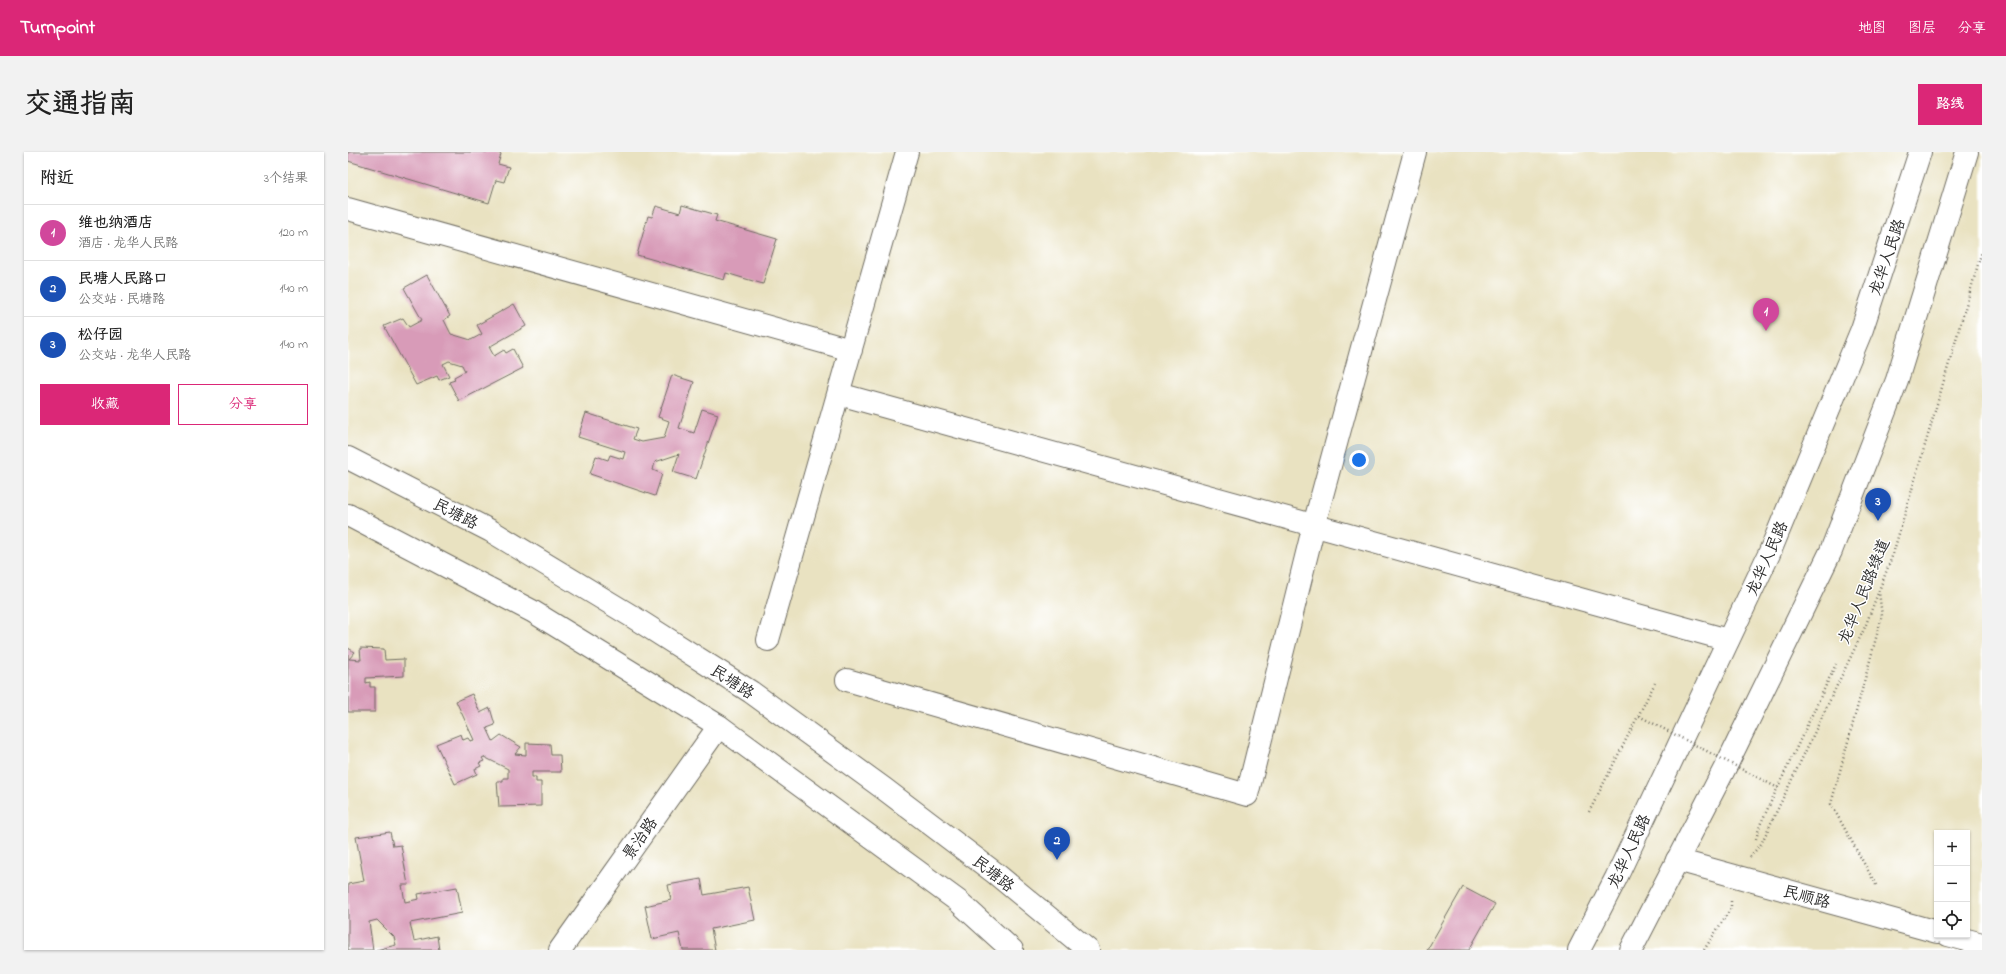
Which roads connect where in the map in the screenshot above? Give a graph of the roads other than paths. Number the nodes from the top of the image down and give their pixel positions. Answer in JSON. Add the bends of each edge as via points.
{"nodes":[{"id":1,"x":907,"y":152,"type":"edge"},
{"id":2,"x":1415,"y":152,"type":"edge"},
{"id":3,"x":1920,"y":152,"type":"edge"},
{"id":4,"x":1967,"y":152,"type":"edge"},
{"id":5,"x":348,"y":209,"type":"edge"},
{"id":6,"x":851,"y":350,"type":"junction"},
{"id":7,"x":839,"y":394,"type":"junction"},
{"id":8,"x":348,"y":458,"type":"edge"},
{"id":9,"x":348,"y":515,"type":"edge"},
{"id":10,"x":1314,"y":526,"type":"junction"},
{"id":11,"x":768,"y":640,"type":"dead end"},
{"id":12,"x":1728,"y":640,"type":"junction"},
{"id":13,"x":847,"y":680,"type":"dead end"},
{"id":14,"x":719,"y":726,"type":"junction"},
{"id":15,"x":1677,"y":860,"type":"junction"},
{"id":16,"x":1934,"y":931,"type":"edge"},
{"id":17,"x":1959,"y":938,"type":"edge"},
{"id":18,"x":1982,"y":944,"type":"edge"},
{"id":19,"x":560,"y":950,"type":"edge"},
{"id":20,"x":1012,"y":950,"type":"edge"},
{"id":21,"x":1088,"y":950,"type":"edge"},
{"id":22,"x":1580,"y":950,"type":"edge"},
{"id":23,"x":1631,"y":950,"type":"edge"}],
"edges":[{"from":1,"to":6,"type":"street"},
{"from":2,"to":10,"type":"street"},
{"from":3,"to":12,"type":"street","name":"龙华人民路","via":[[1862,329],[1769,554]]},
{"from":4,"to":15,"type":"street","via":[[1897,380],[1831,551]]},
{"from":5,"to":6,"type":"street"},
{"from":6,"to":7,"type":"street"},
{"from":7,"to":10,"type":"street"},
{"from":7,"to":11,"type":"street"},
{"from":8,"to":21,"type":"street","name":"民塘路","via":[[491,531],[751,692],[995,873]]},
{"from":9,"to":14,"type":"street","via":[[532,611]]},
{"from":10,"to":12,"type":"street"},
{"from":10,"to":13,"type":"street","via":[[1247,795]]},
{"from":12,"to":22,"type":"street","name":"龙华人民路"},
{"from":14,"to":19,"type":"street","name":"景治路"},
{"from":14,"to":20,"type":"street","via":[[958,902]]},
{"from":15,"to":16,"type":"street","name":"民顺路"},
{"from":15,"to":23,"type":"street"},
{"from":17,"to":18,"type":"street"}]}
